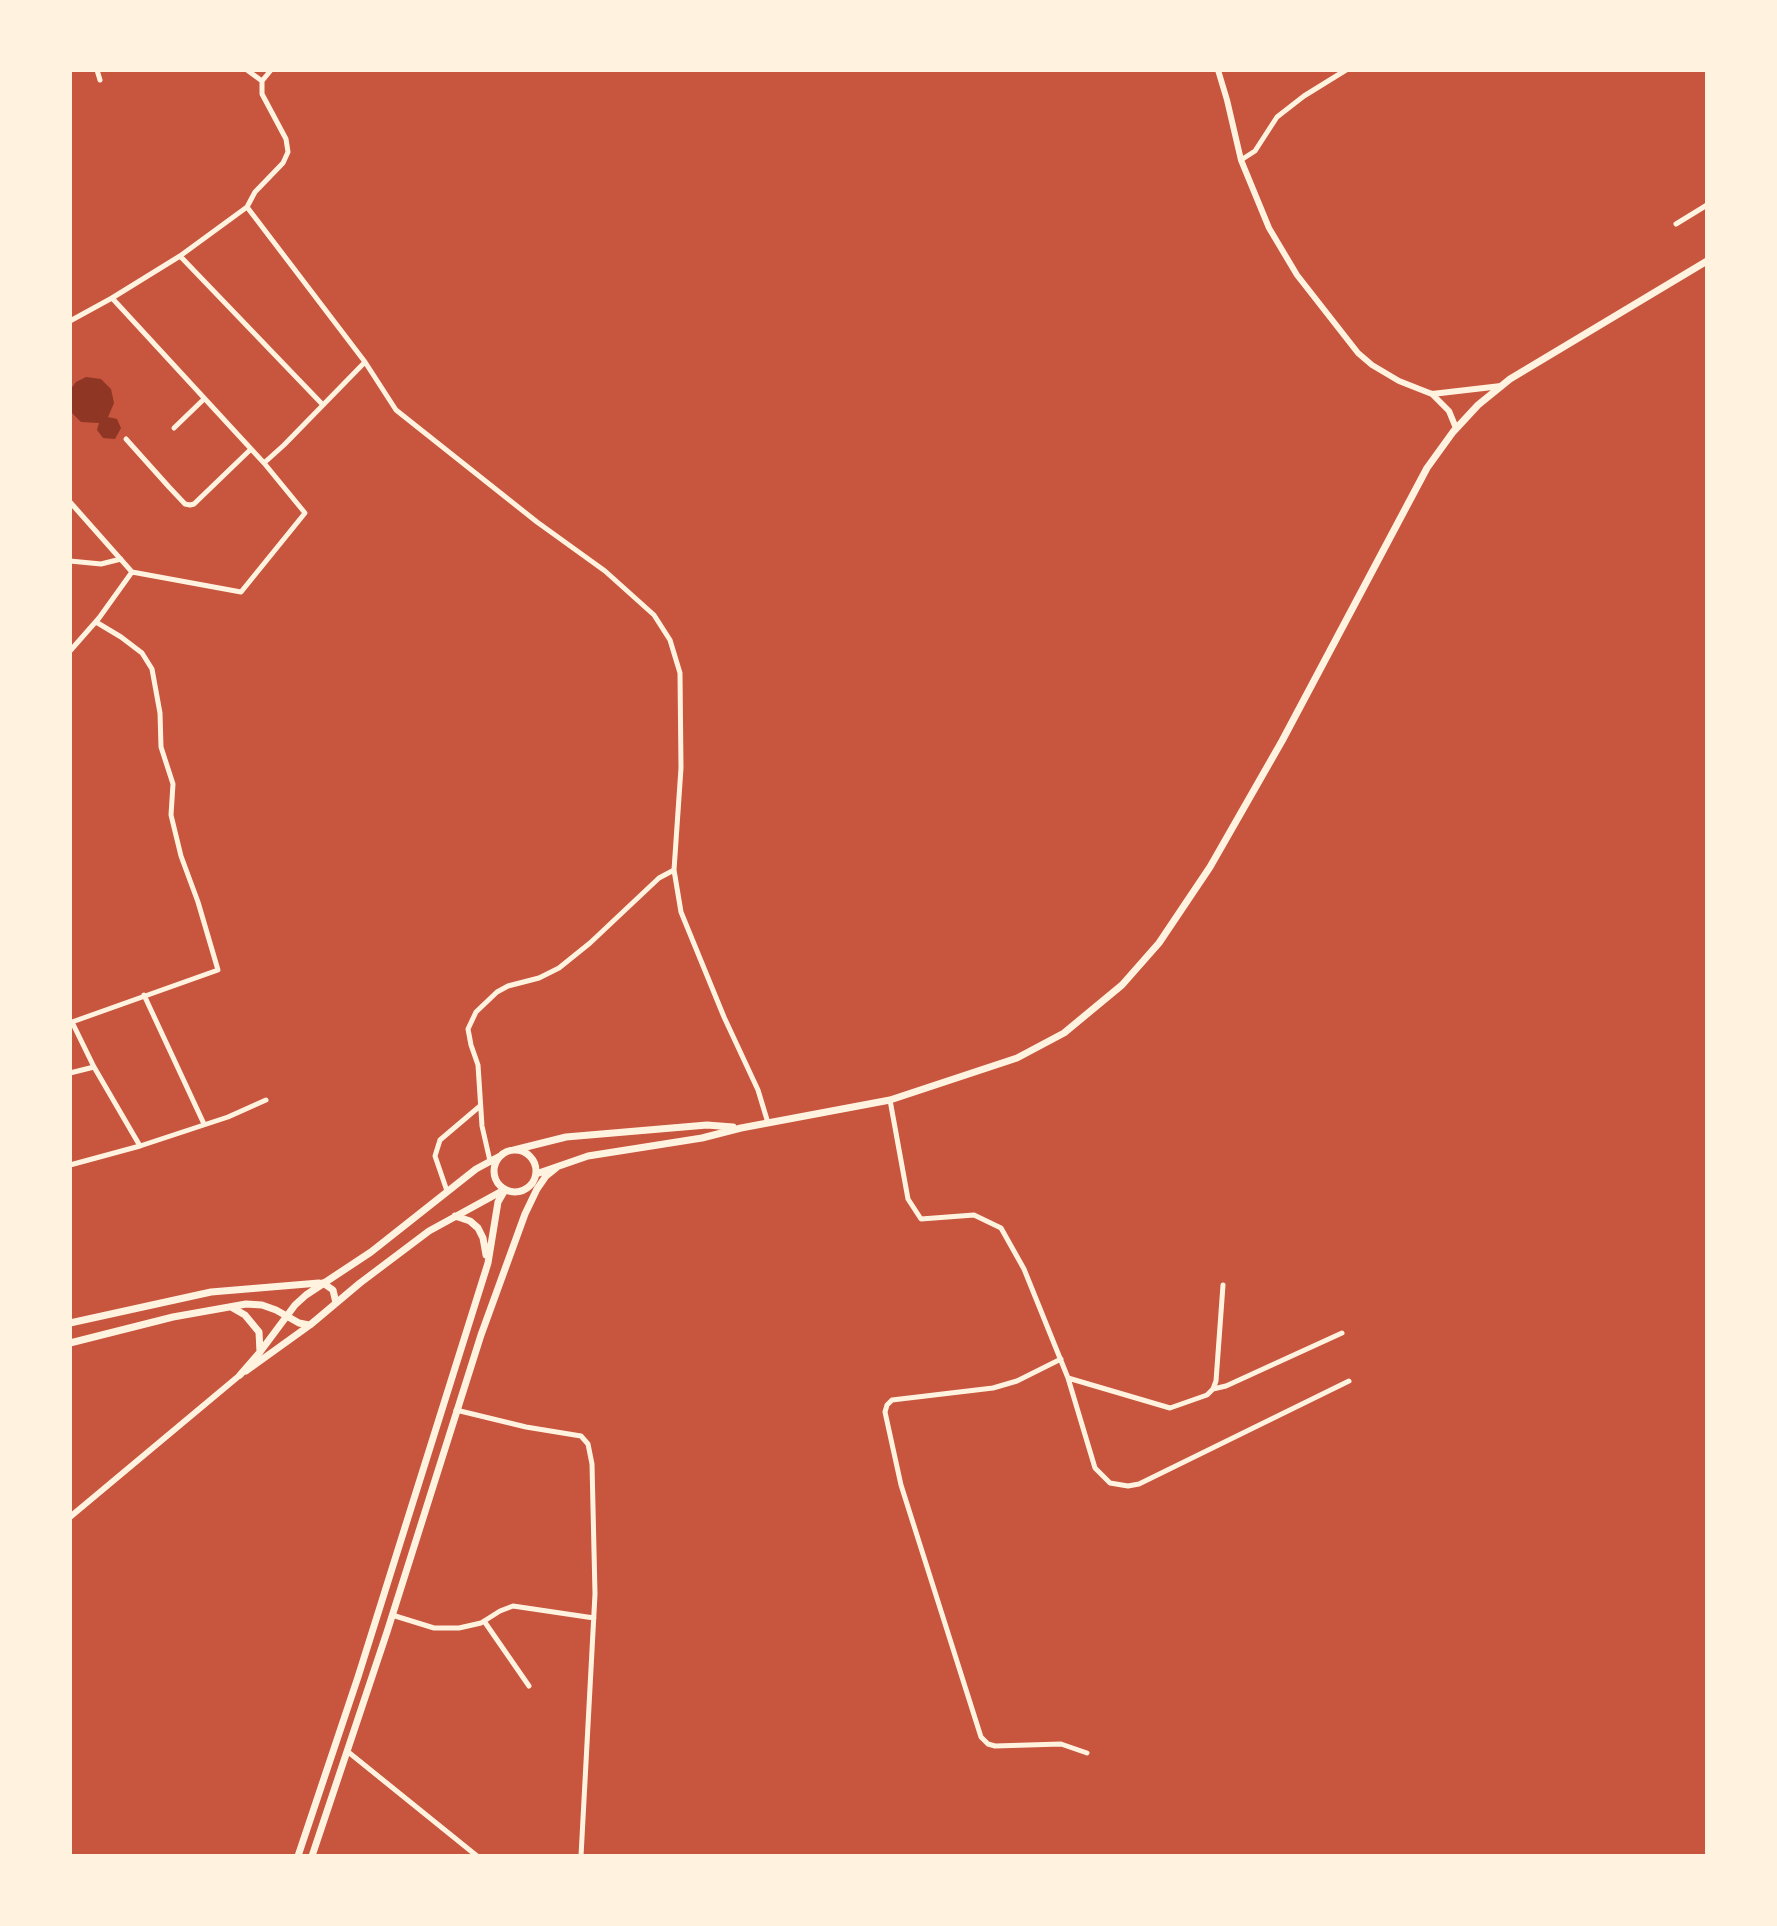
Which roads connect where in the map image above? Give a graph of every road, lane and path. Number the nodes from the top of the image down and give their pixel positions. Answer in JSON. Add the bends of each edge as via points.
{"nodes":[{"id":1,"x":97,"y":70,"type":"edge"},
{"id":2,"x":247,"y":70,"type":"edge"},
{"id":3,"x":271,"y":70,"type":"edge"},
{"id":4,"x":1218,"y":70,"type":"edge"},
{"id":5,"x":1346,"y":70,"type":"edge"},
{"id":6,"x":100,"y":80,"type":"dead end"},
{"id":7,"x":262,"y":81,"type":"junction"},
{"id":8,"x":1241,"y":160,"type":"junction"},
{"id":9,"x":1707,"y":205,"type":"edge"},
{"id":10,"x":247,"y":207,"type":"junction"},
{"id":11,"x":1676,"y":224,"type":"dead end"},
{"id":12,"x":180,"y":256,"type":"junction"},
{"id":13,"x":1707,"y":261,"type":"edge"},
{"id":14,"x":112,"y":298,"type":"junction"},
{"id":15,"x":70,"y":321,"type":"edge"},
{"id":16,"x":365,"y":362,"type":"junction"},
{"id":17,"x":1503,"y":385,"type":"junction"},
{"id":18,"x":1432,"y":394,"type":"junction"},
{"id":19,"x":204,"y":399,"type":"junction"},
{"id":20,"x":323,"y":405,"type":"junction"},
{"id":21,"x":174,"y":428,"type":"dead end"},
{"id":22,"x":1457,"y":428,"type":"junction"},
{"id":23,"x":126,"y":439,"type":"dead end"},
{"id":24,"x":251,"y":449,"type":"junction"},
{"id":25,"x":264,"y":463,"type":"junction"},
{"id":26,"x":70,"y":502,"type":"edge"},
{"id":27,"x":121,"y":559,"type":"junction"},
{"id":28,"x":70,"y":561,"type":"edge"},
{"id":29,"x":132,"y":572,"type":"junction"},
{"id":30,"x":96,"y":622,"type":"junction"},
{"id":31,"x":71,"y":648,"type":"edge"},
{"id":32,"x":674,"y":870,"type":"junction"},
{"id":33,"x":144,"y":995,"type":"junction"},
{"id":34,"x":70,"y":1014,"type":"edge"},
{"id":35,"x":71,"y":1023,"type":"edge"},
{"id":36,"x":94,"y":1067,"type":"junction"},
{"id":37,"x":70,"y":1073,"type":"edge"},
{"id":38,"x":266,"y":1100,"type":"dead end"},
{"id":39,"x":890,"y":1100,"type":"junction"},
{"id":40,"x":480,"y":1106,"type":"junction"},
{"id":41,"x":768,"y":1123,"type":"junction"},
{"id":42,"x":204,"y":1124,"type":"junction"},
{"id":43,"x":741,"y":1128,"type":"junction"},
{"id":44,"x":140,"y":1146,"type":"junction"},
{"id":45,"x":514,"y":1150,"type":"junction"},
{"id":46,"x":502,"y":1155,"type":"junction"},
{"id":47,"x":490,"y":1161,"type":"junction"},
{"id":48,"x":562,"y":1163,"type":"junction"},
{"id":49,"x":70,"y":1165,"type":"edge"},
{"id":50,"x":536,"y":1174,"type":"junction"},
{"id":51,"x":527,"y":1188,"type":"junction"},
{"id":52,"x":505,"y":1189,"type":"junction"},
{"id":53,"x":447,"y":1191,"type":"junction"},
{"id":54,"x":525,"y":1214,"type":"junction"},
{"id":55,"x":455,"y":1216,"type":"junction"},
{"id":56,"x":488,"y":1263,"type":"junction"},
{"id":57,"x":323,"y":1283,"type":"junction"},
{"id":58,"x":1223,"y":1285,"type":"dead end"},
{"id":59,"x":336,"y":1303,"type":"junction"},
{"id":60,"x":227,"y":1306,"type":"junction"},
{"id":61,"x":286,"y":1316,"type":"junction"},
{"id":62,"x":70,"y":1323,"type":"edge"},
{"id":63,"x":310,"y":1325,"type":"junction"},
{"id":64,"x":1342,"y":1334,"type":"dead end"},
{"id":65,"x":70,"y":1343,"type":"edge"},
{"id":66,"x":260,"y":1352,"type":"junction"},
{"id":67,"x":1061,"y":1359,"type":"junction"},
{"id":68,"x":240,"y":1375,"type":"junction"},
{"id":69,"x":1068,"y":1378,"type":"junction"},
{"id":70,"x":1349,"y":1381,"type":"dead end"},
{"id":71,"x":1213,"y":1389,"type":"junction"},
{"id":72,"x":456,"y":1410,"type":"junction"},
{"id":73,"x":70,"y":1517,"type":"edge"},
{"id":74,"x":392,"y":1615,"type":"junction"},
{"id":75,"x":594,"y":1618,"type":"junction"},
{"id":76,"x":484,"y":1621,"type":"junction"},
{"id":77,"x":529,"y":1686,"type":"dead end"},
{"id":78,"x":347,"y":1751,"type":"junction"},
{"id":79,"x":1087,"y":1753,"type":"dead end"},
{"id":80,"x":298,"y":1856,"type":"edge"},
{"id":81,"x":312,"y":1856,"type":"edge"},
{"id":82,"x":477,"y":1856,"type":"edge"},
{"id":83,"x":581,"y":1856,"type":"edge"}],
"edges":[{"from":1,"to":6,"type":"street"},
{"from":2,"to":7,"type":"street"},
{"from":3,"to":7,"type":"street"},
{"from":4,"to":8,"type":"street"},
{"from":5,"to":8,"type":"street","via":[[1277,117],[1255,151]]},
{"from":7,"to":10,"type":"street","via":[[262,94],[288,152]]},
{"from":8,"to":18,"type":"street","via":[[1278,246],[1340,332],[1372,365]]},
{"from":9,"to":11,"type":"street"},
{"from":10,"to":12,"type":"street"},
{"from":10,"to":16,"type":"street"},
{"from":12,"to":14,"type":"street"},
{"from":12,"to":20,"type":"street"},
{"from":13,"to":17,"type":"main road"},
{"from":14,"to":15,"type":"street"},
{"from":14,"to":19,"type":"street"},
{"from":16,"to":20,"type":"street"},
{"from":16,"to":32,"type":"street","via":[[396,410],[605,571],[654,615],[670,640],[680,673],[681,768]]},
{"from":17,"to":18,"type":"street"},
{"from":17,"to":22,"type":"main road"},
{"from":18,"to":22,"type":"street","via":[[1449,411]]},
{"from":19,"to":21,"type":"street"},
{"from":19,"to":24,"type":"street"},
{"from":20,"to":25,"type":"street"},
{"from":22,"to":39,"type":"main road","via":[[1427,468],[1210,867],[1159,943],[1122,985],[1064,1033],[1017,1058]]},
{"from":23,"to":24,"type":"street","via":[[190,505]]},
{"from":24,"to":25,"type":"street"},
{"from":25,"to":29,"type":"street","via":[[305,513],[241,592]]},
{"from":26,"to":27,"type":"street"},
{"from":27,"to":28,"type":"street","via":[[102,564]]},
{"from":27,"to":29,"type":"street"},
{"from":29,"to":30,"type":"street"},
{"from":30,"to":31,"type":"street"},
{"from":30,"to":33,"type":"street","via":[[142,653],[152,669],[161,747],[173,784],[171,815],[218,970]]},
{"from":32,"to":40,"type":"street","via":[[659,878],[558,968],[508,986],[476,1012],[468,1029],[478,1065]]},
{"from":32,"to":41,"type":"street","via":[[681,912]]},
{"from":33,"to":35,"type":"street"},
{"from":33,"to":42,"type":"street"},
{"from":34,"to":35,"type":"street"},
{"from":35,"to":36,"type":"street"},
{"from":36,"to":37,"type":"street"},
{"from":36,"to":44,"type":"street"},
{"from":38,"to":42,"type":"street"},
{"from":39,"to":41,"type":"main road"},
{"from":39,"to":67,"type":"street","via":[[908,1199],[920,1219],[974,1215],[1001,1228],[1024,1269]]},
{"from":40,"to":47,"type":"street"},
{"from":40,"to":53,"type":"street","via":[[440,1140],[435,1156]]},
{"from":41,"to":43,"type":"main road"},
{"from":42,"to":44,"type":"street"},
{"from":43,"to":45,"type":"main road","via":[[707,1125],[566,1138]]},
{"from":43,"to":48,"type":"main road"},
{"from":44,"to":49,"type":"street"},
{"from":45,"to":46,"type":"main road"},
{"from":45,"to":50,"type":"main road","via":[[530,1157]]},
{"from":46,"to":47,"type":"main road"},
{"from":46,"to":52,"type":"main road","via":[[494,1173]]},
{"from":47,"to":53,"type":"main road"},
{"from":48,"to":50,"type":"main road"},
{"from":48,"to":54,"type":"main road","via":[[546,1176]]},
{"from":50,"to":51,"type":"main road"},
{"from":51,"to":52,"type":"main road"},
{"from":51,"to":54,"type":"main road"},
{"from":52,"to":55,"type":"main road"},
{"from":52,"to":56,"type":"main road","via":[[498,1202]]},
{"from":53,"to":57,"type":"main road","via":[[371,1252]]},
{"from":54,"to":72,"type":"main road"},
{"from":55,"to":56,"type":"main road","via":[[478,1228]]},
{"from":55,"to":59,"type":"main road"},
{"from":56,"to":80,"type":"main road"},
{"from":57,"to":59,"type":"main road","via":[[333,1290]]},
{"from":57,"to":61,"type":"main road"},
{"from":57,"to":62,"type":"main road","via":[[211,1292]]},
{"from":58,"to":71,"type":"street"},
{"from":59,"to":63,"type":"main road"},
{"from":60,"to":61,"type":"main road","via":[[262,1306]]},
{"from":60,"to":65,"type":"main road"},
{"from":60,"to":66,"type":"main road","via":[[239,1310],[259,1332]]},
{"from":61,"to":63,"type":"main road"},
{"from":61,"to":66,"type":"main road"},
{"from":63,"to":68,"type":"main road"},
{"from":64,"to":71,"type":"street"},
{"from":66,"to":68,"type":"main road"},
{"from":67,"to":69,"type":"street"},
{"from":67,"to":79,"type":"street","via":[[993,1388],[892,1400],[885,1412],[901,1485],[981,1737],[996,1746],[1061,1744]]},
{"from":68,"to":73,"type":"street"},
{"from":69,"to":70,"type":"street","via":[[1095,1468],[1110,1483],[1128,1486]]},
{"from":69,"to":71,"type":"street","via":[[1170,1408]]},
{"from":72,"to":74,"type":"main road"},
{"from":72,"to":75,"type":"street","via":[[581,1436],[588,1444]]},
{"from":74,"to":76,"type":"street","via":[[434,1628],[458,1629]]},
{"from":74,"to":78,"type":"main road"},
{"from":75,"to":76,"type":"street","via":[[513,1606]]},
{"from":75,"to":83,"type":"street"},
{"from":76,"to":77,"type":"street"},
{"from":78,"to":81,"type":"main road"},
{"from":78,"to":82,"type":"street"}]}
